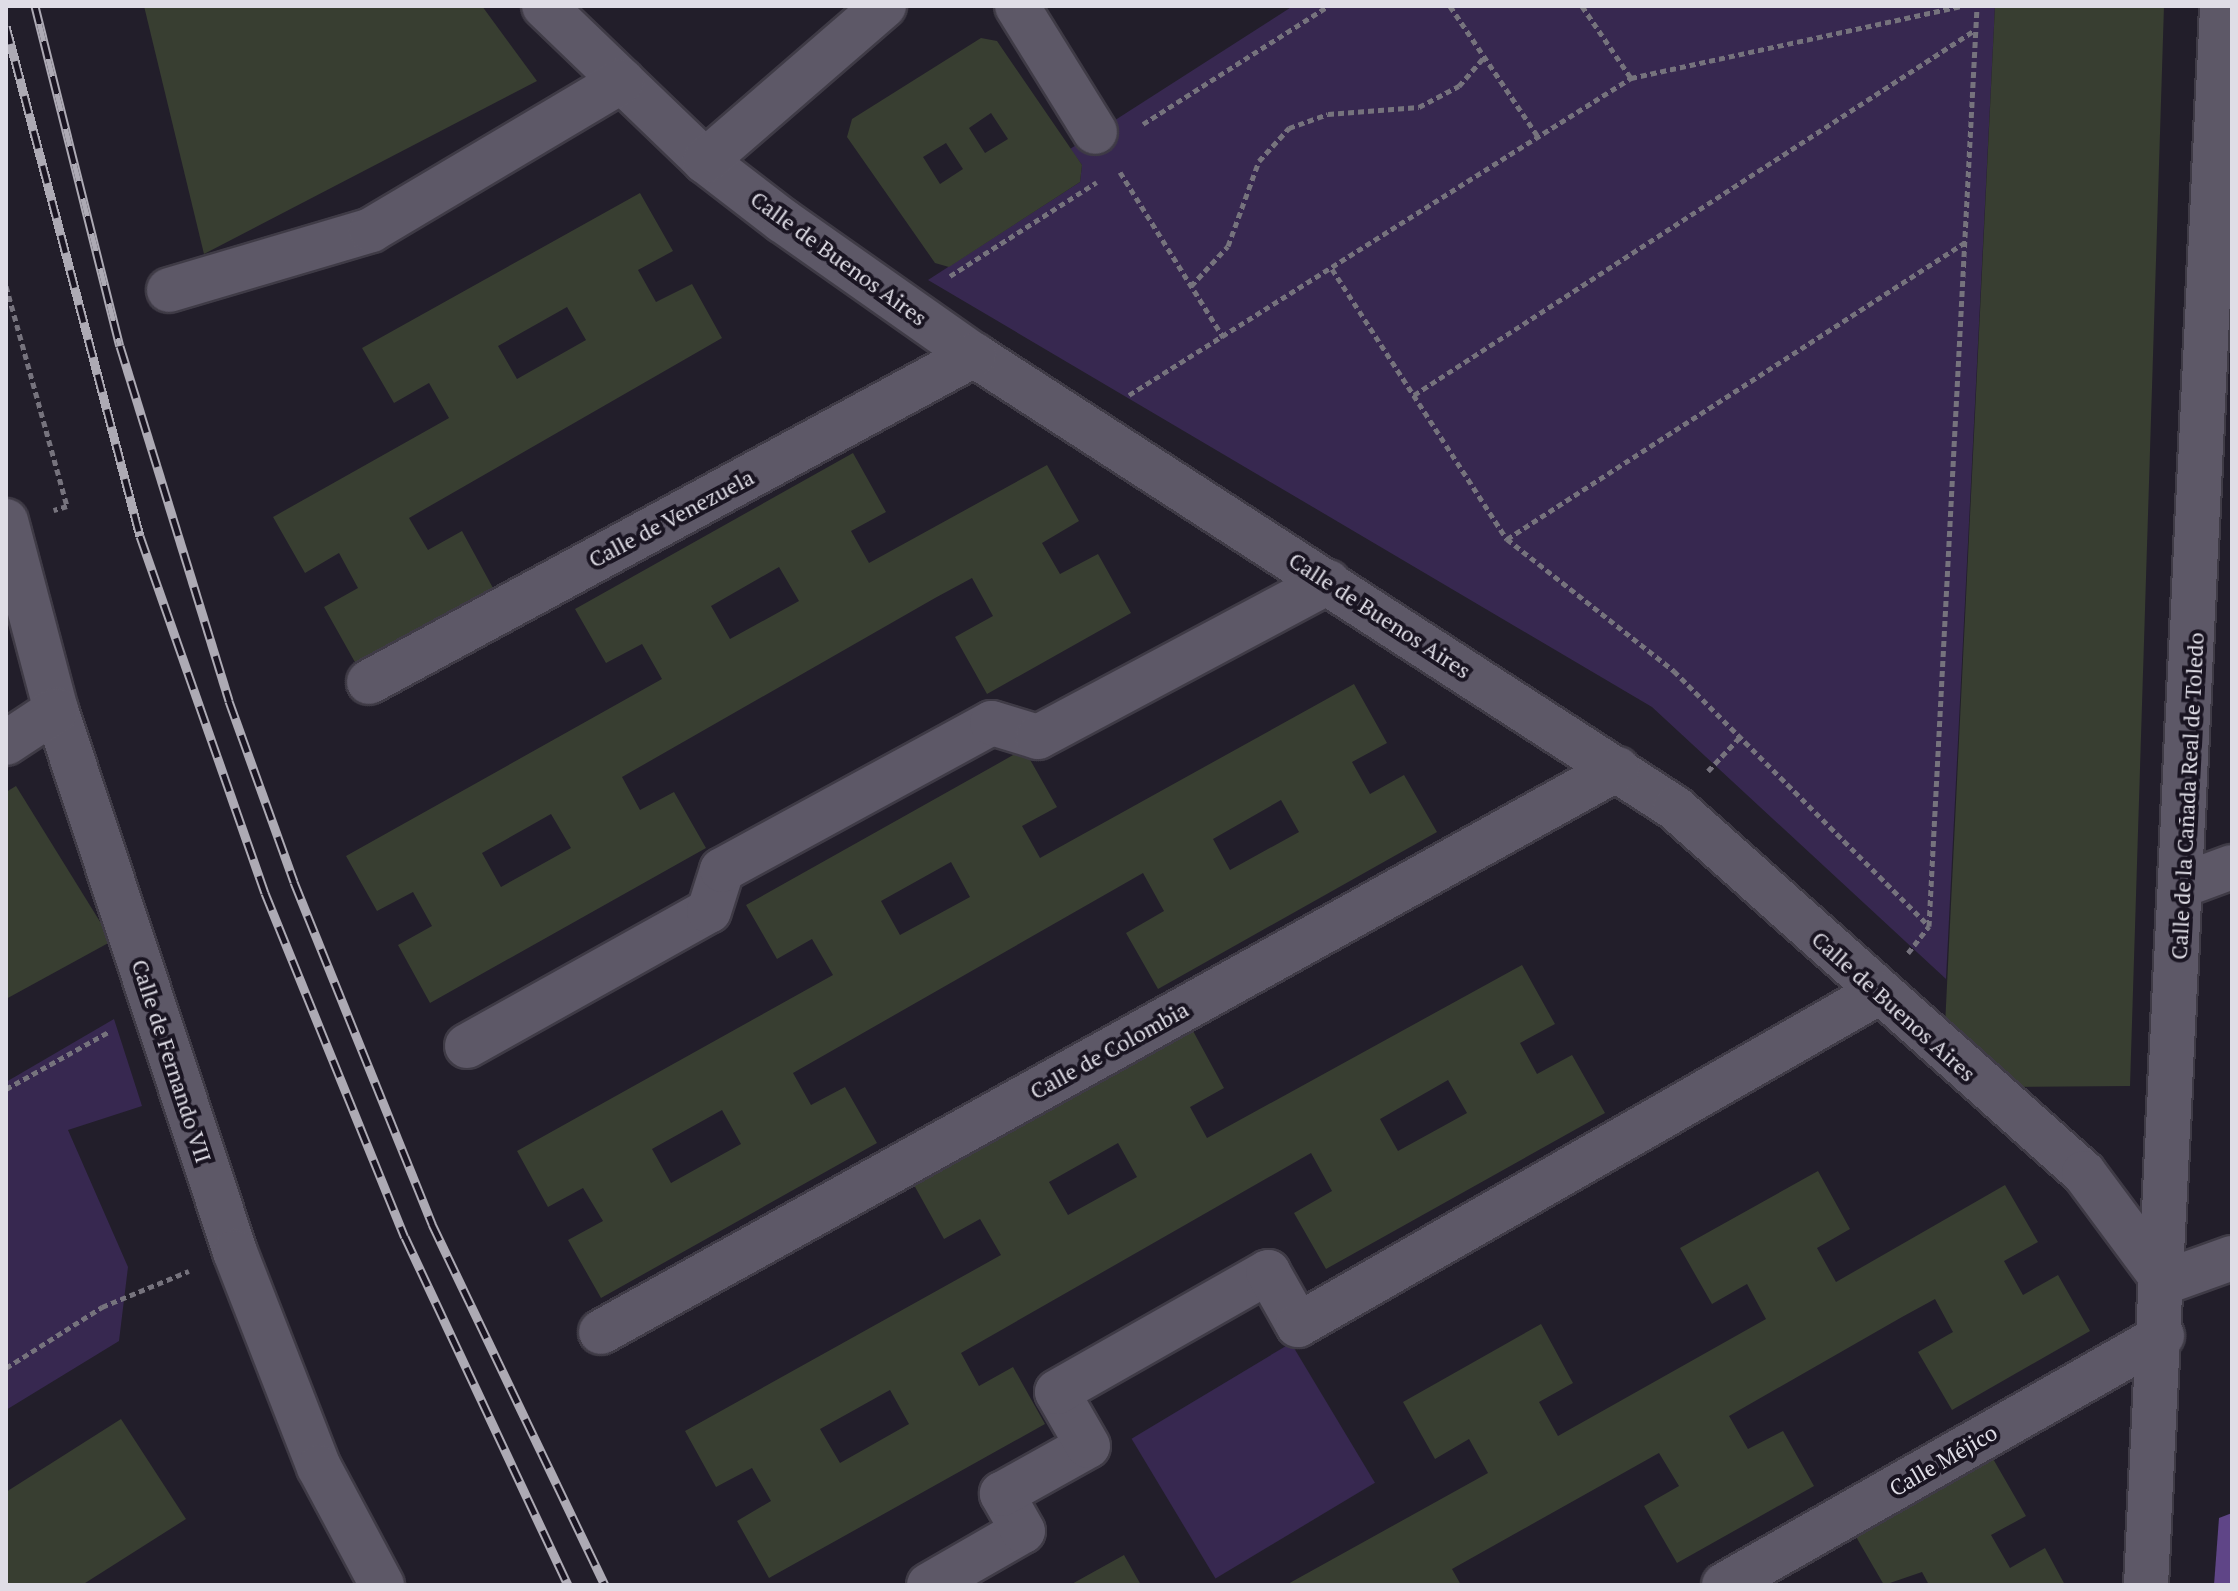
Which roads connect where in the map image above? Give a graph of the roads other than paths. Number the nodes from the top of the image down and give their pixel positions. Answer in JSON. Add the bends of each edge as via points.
{"nodes":[{"id":1,"x":544,"y":6,"type":"edge"},
{"id":2,"x":884,"y":6,"type":"edge"},
{"id":3,"x":1017,"y":6,"type":"edge"},
{"id":4,"x":2222,"y":6,"type":"edge"},
{"id":5,"x":622,"y":81,"type":"junction"},
{"id":6,"x":1112,"y":141,"type":"road end"},
{"id":7,"x":705,"y":161,"type":"junction"},
{"id":8,"x":169,"y":290,"type":"dead end"},
{"id":9,"x":974,"y":355,"type":"junction"},
{"id":10,"x":2218,"y":427,"type":"edge"},
{"id":11,"x":6,"y":522,"type":"edge"},
{"id":12,"x":1328,"y":582,"type":"junction"},
{"id":13,"x":369,"y":682,"type":"dead end"},
{"id":14,"x":56,"y":710,"type":"junction"},
{"id":15,"x":6,"y":743,"type":"edge"},
{"id":16,"x":1617,"y":769,"type":"junction"},
{"id":17,"x":2232,"y":867,"type":"edge"},
{"id":18,"x":2183,"y":885,"type":"junction"},
{"id":19,"x":1878,"y":993,"type":"junction"},
{"id":20,"x":467,"y":1046,"type":"dead end"},
{"id":21,"x":2232,"y":1258,"type":"edge"},
{"id":22,"x":2165,"y":1282,"type":"junction"},
{"id":23,"x":601,"y":1332,"type":"dead end"},
{"id":24,"x":2162,"y":1336,"type":"junction"},
{"id":25,"x":382,"y":1585,"type":"edge"},
{"id":26,"x":929,"y":1585,"type":"edge"},
{"id":27,"x":1724,"y":1585,"type":"edge"},
{"id":28,"x":2146,"y":1585,"type":"edge"}],
"edges":[{"from":1,"to":5,"type":"street","name":"Calle de Buenos Aires"},
{"from":2,"to":7,"type":"street"},
{"from":3,"to":6,"type":"street"},
{"from":4,"to":10,"type":"street","name":"Calle de la Cañada Real de Toledo"},
{"from":5,"to":7,"type":"street","name":"Calle de Buenos Aires"},
{"from":5,"to":8,"type":"street","via":[[371,230]]},
{"from":7,"to":9,"type":"street","name":"Calle de Buenos Aires"},
{"from":9,"to":12,"type":"street","name":"Calle de Buenos Aires"},
{"from":9,"to":13,"type":"street","name":"Calle de Venezuela"},
{"from":10,"to":18,"type":"street","name":"Calle de la Cañada Real de Toledo"},
{"from":11,"to":14,"type":"street","name":"Calle de Fernando VII"},
{"from":12,"to":16,"type":"street","name":"Calle de Buenos Aires"},
{"from":12,"to":20,"type":"street","via":[[1038,737],[992,723],[722,870],[709,911]]},
{"from":14,"to":15,"type":"street"},
{"from":14,"to":25,"type":"street","name":"Calle de Fernando VII","via":[[235,1252],[319,1467]]},
{"from":16,"to":19,"type":"street","name":"Calle de Buenos Aires","via":[[1675,808]]},
{"from":16,"to":23,"type":"street","name":"Calle de Colombia"},
{"from":17,"to":18,"type":"street"},
{"from":18,"to":22,"type":"street","name":"Calle de la Cañada Real de Toledo"},
{"from":19,"to":22,"type":"street","name":"Calle de Buenos Aires","via":[[2084,1173]]},
{"from":19,"to":26,"type":"street","via":[[1298,1325],[1268,1272],[1057,1392],[1088,1446],[1002,1494],[1023,1531]]},
{"from":21,"to":22,"type":"street"},
{"from":22,"to":24,"type":"street","name":"Calle de la Cañada Real de Toledo"},
{"from":24,"to":27,"type":"street","name":"Calle Méjico"},
{"from":24,"to":28,"type":"street","name":"Calle de la Cañada Real de Toledo"}]}
